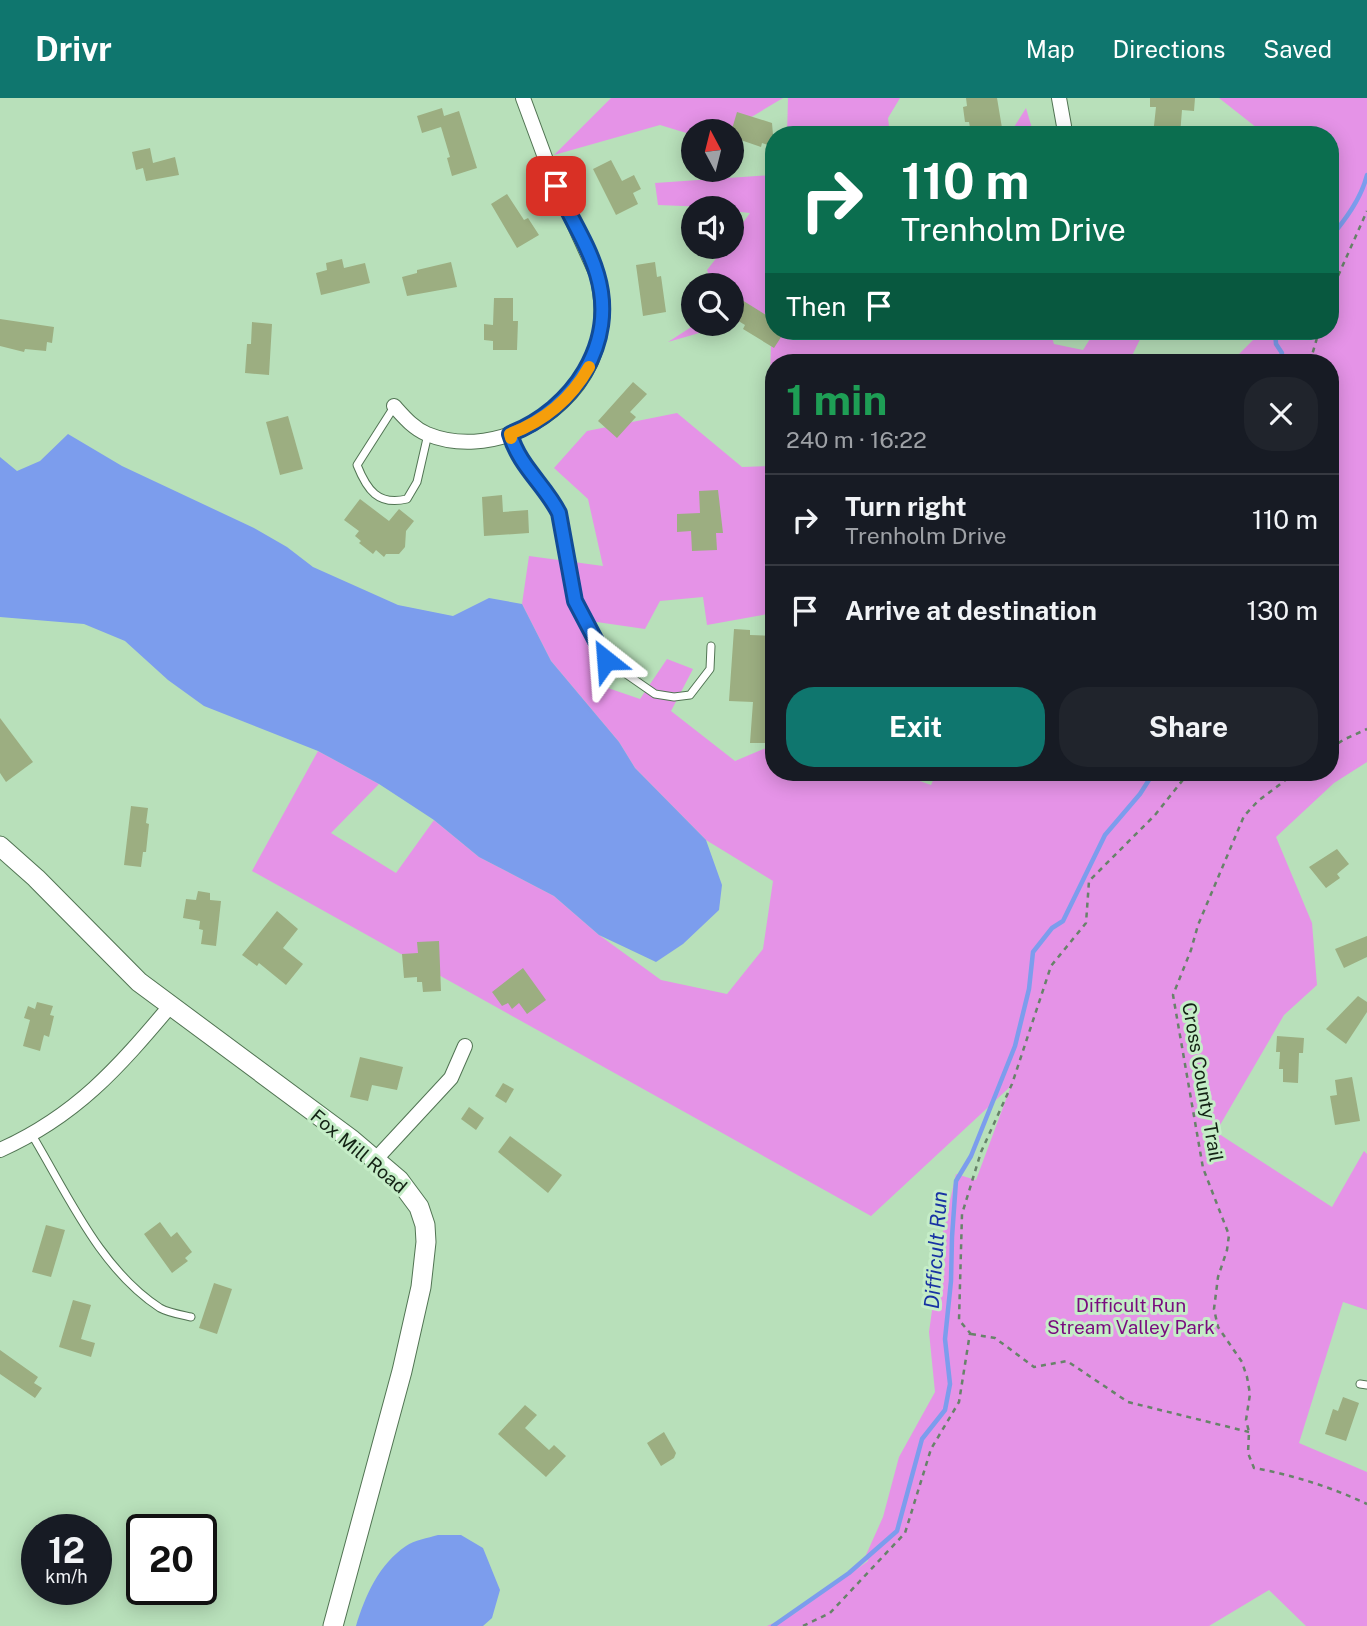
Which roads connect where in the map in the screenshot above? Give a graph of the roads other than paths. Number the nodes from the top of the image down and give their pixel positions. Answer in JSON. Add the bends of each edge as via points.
{"nodes":[{"id":1,"x":523,"y":98,"type":"edge"},
{"id":2,"x":1059,"y":98,"type":"edge"},
{"id":3,"x":1064,"y":126,"type":"dead end"},
{"id":4,"x":394,"y":406,"type":"joint"},
{"id":5,"x":428,"y":434,"type":"junction"},
{"id":6,"x":510,"y":434,"type":"junction"},
{"id":7,"x":711,"y":646,"type":"dead end"},
{"id":8,"x":0,"y":846,"type":"edge"},
{"id":9,"x":171,"y":1005,"type":"junction"},
{"id":10,"x":465,"y":1046,"type":"dead end"},
{"id":11,"x":32,"y":1135,"type":"junction"},
{"id":12,"x":0,"y":1150,"type":"edge"},
{"id":13,"x":375,"y":1160,"type":"junction"},
{"id":14,"x":191,"y":1317,"type":"dead end"},
{"id":15,"x":333,"y":1626,"type":"edge"}],
"edges":[{"from":1,"to":6,"type":"street","via":[[597,275],[602,315],[590,364],[568,397],[548,415]]},
{"from":2,"to":3,"type":"street"},
{"from":4,"to":5,"type":"street"},
{"from":4,"to":5,"type":"lane","via":[[357,465],[374,495],[393,502],[407,499],[417,482]]},
{"from":5,"to":6,"type":"street","via":[[485,440]]},
{"from":6,"to":7,"type":"lane","via":[[528,472],[559,513],[575,601],[606,660],[655,694],[690,695],[710,669]]},
{"from":8,"to":9,"type":"main road","name":"Fox Mill Road","via":[[139,982]]},
{"from":9,"to":11,"type":"street","via":[[103,1083]]},
{"from":9,"to":13,"type":"main road","name":"Fox Mill Road"},
{"from":10,"to":13,"type":"street","via":[[452,1078]]},
{"from":11,"to":12,"type":"street"},
{"from":11,"to":14,"type":"lane","via":[[98,1245],[124,1279],[162,1309]]},
{"from":13,"to":15,"type":"main road","name":"Fox Mill Road","via":[[399,1180],[419,1207],[425,1225],[424,1265],[405,1362]]}]}
